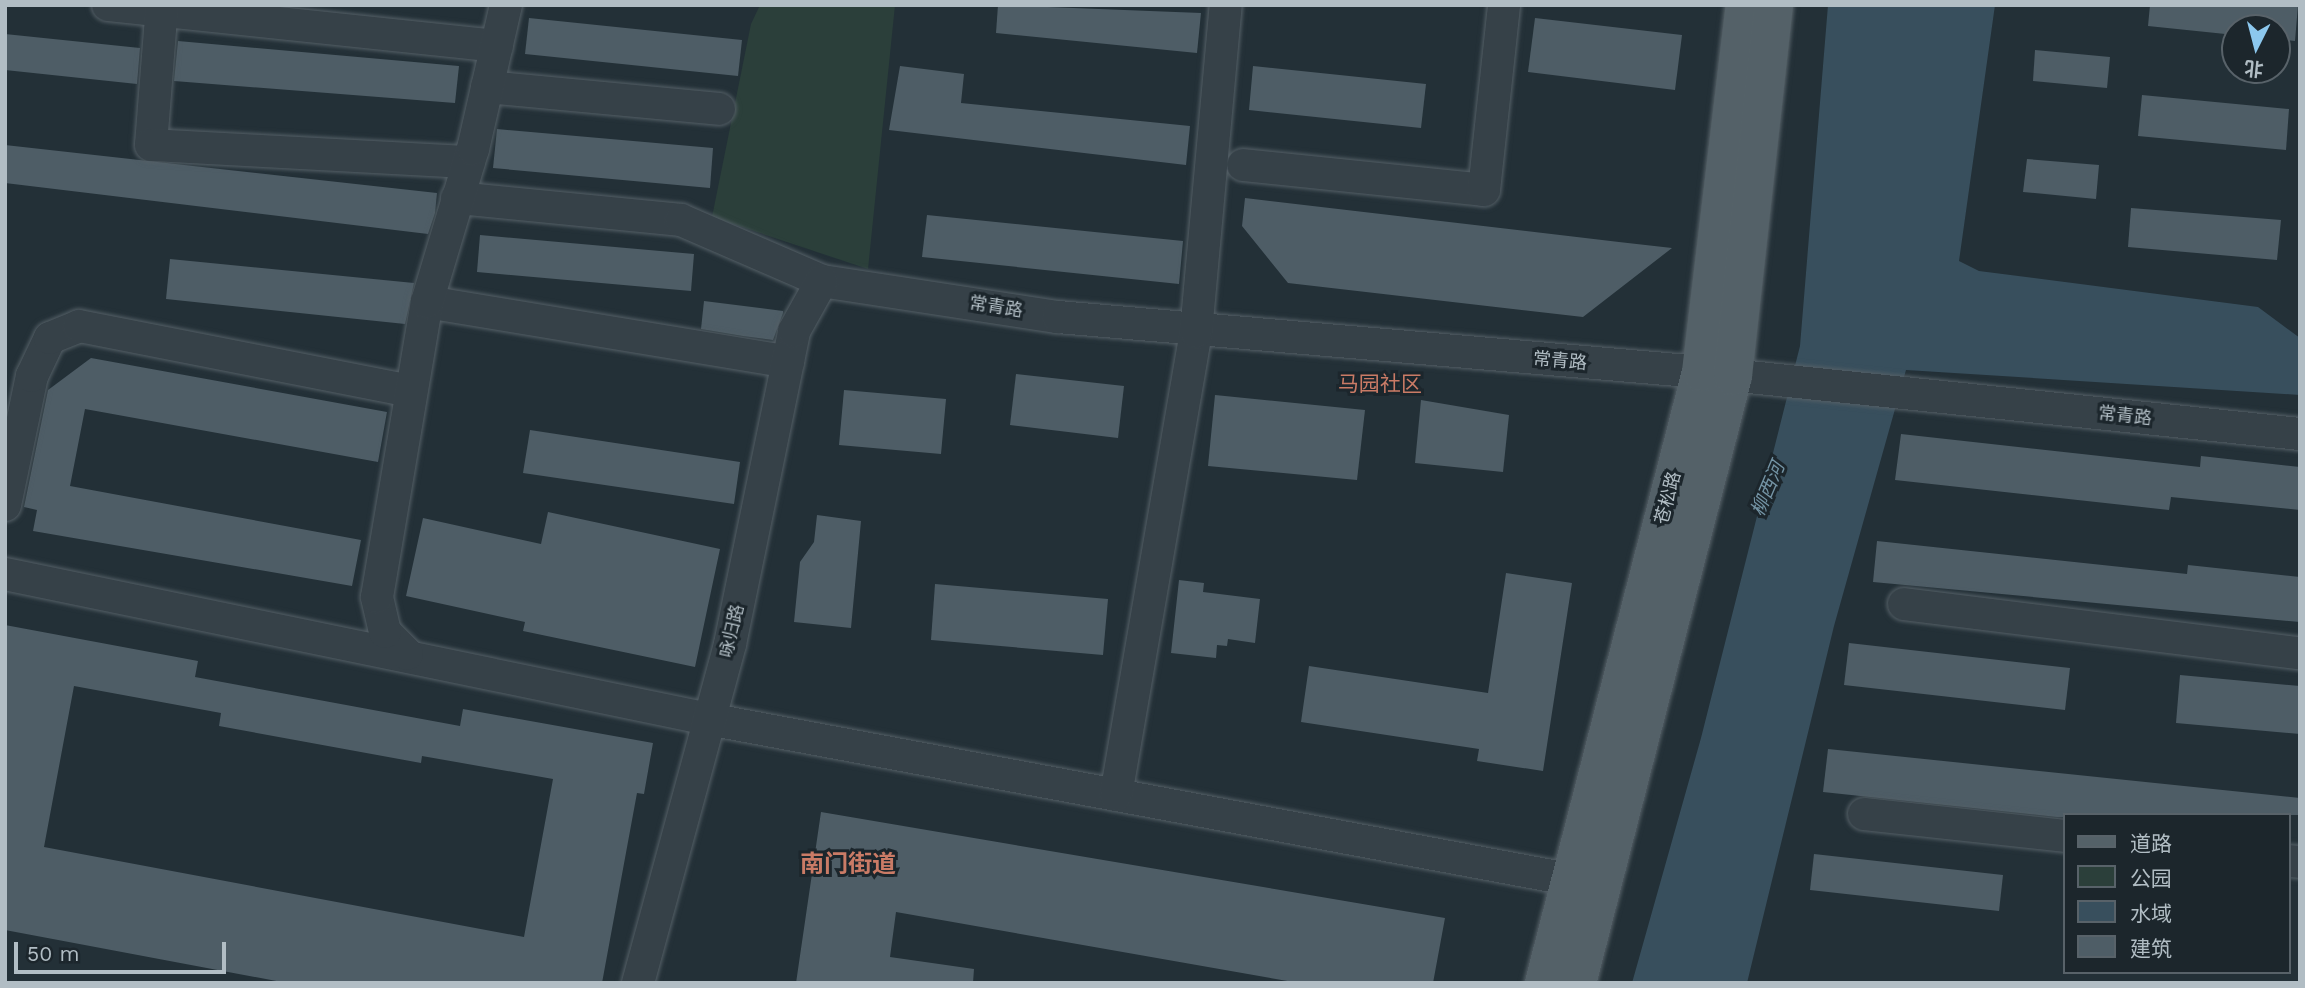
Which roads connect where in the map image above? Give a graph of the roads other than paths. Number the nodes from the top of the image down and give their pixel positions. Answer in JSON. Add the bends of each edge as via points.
{"nodes":[{"id":1,"x":108,"y":5,"type":"edge"},
{"id":2,"x":506,"y":5,"type":"edge"},
{"id":3,"x":1226,"y":5,"type":"edge"},
{"id":4,"x":1504,"y":5,"type":"edge"},
{"id":5,"x":1745,"y":5,"type":"edge"},
{"id":6,"x":1774,"y":5,"type":"edge"},
{"id":7,"x":162,"y":8,"type":"edge"},
{"id":8,"x":497,"y":46,"type":"junction"},
{"id":9,"x":487,"y":87,"type":"junction"},
{"id":10,"x":719,"y":109,"type":"dead end"},
{"id":11,"x":468,"y":162,"type":"junction"},
{"id":12,"x":1243,"y":165,"type":"dead end"},
{"id":13,"x":457,"y":198,"type":"junction"},
{"id":14,"x":822,"y":281,"type":"junction"},
{"id":15,"x":428,"y":302,"type":"junction"},
{"id":16,"x":1196,"y":332,"type":"junction"},
{"id":17,"x":788,"y":362,"type":"junction"},
{"id":18,"x":1727,"y":375,"type":"junction"},
{"id":19,"x":409,"y":391,"type":"junction"},
{"id":20,"x":2300,"y":434,"type":"edge"},
{"id":21,"x":5,"y":505,"type":"edge"},
{"id":22,"x":5,"y":574,"type":"edge"},
{"id":23,"x":1905,"y":604,"type":"dead end"},
{"id":24,"x":2300,"y":653,"type":"edge"},
{"id":25,"x":407,"y":654,"type":"junction"},
{"id":26,"x":708,"y":719,"type":"junction"},
{"id":27,"x":1115,"y":795,"type":"junction"},
{"id":28,"x":1864,"y":814,"type":"dead end"},
{"id":29,"x":2064,"y":836,"type":"edge"},
{"id":30,"x":1568,"y":879,"type":"junction"},
{"id":31,"x":638,"y":983,"type":"edge"},
{"id":32,"x":1544,"y":983,"type":"edge"},
{"id":33,"x":1577,"y":983,"type":"edge"}],
"edges":[{"from":1,"to":7,"type":"street"},
{"from":2,"to":8,"type":"street"},
{"from":3,"to":16,"type":"street"},
{"from":4,"to":12,"type":"street","via":[[1484,190]]},
{"from":5,"to":18,"type":"main road","name":"苍松路"},
{"from":6,"to":18,"type":"main road","name":"苍松路"},
{"from":7,"to":8,"type":"street"},
{"from":7,"to":11,"type":"street","via":[[151,145]]},
{"from":8,"to":9,"type":"street"},
{"from":9,"to":10,"type":"street"},
{"from":9,"to":11,"type":"street"},
{"from":11,"to":13,"type":"street"},
{"from":13,"to":14,"type":"street","name":"常青路","via":[[681,220]]},
{"from":13,"to":15,"type":"street"},
{"from":14,"to":16,"type":"street","name":"常青路"},
{"from":14,"to":17,"type":"street","name":"咏归路","via":[[807,299]]},
{"from":15,"to":17,"type":"street"},
{"from":15,"to":19,"type":"street"},
{"from":16,"to":18,"type":"street","name":"常青路"},
{"from":16,"to":27,"type":"street"},
{"from":17,"to":26,"type":"street","name":"咏归路"},
{"from":18,"to":20,"type":"street","name":"常青路"},
{"from":18,"to":30,"type":"main road","name":"苍松路"},
{"from":18,"to":33,"type":"main road","name":"苍松路"},
{"from":19,"to":21,"type":"street","via":[[79,326],[50,338],[32,376]]},
{"from":19,"to":25,"type":"street","via":[[377,597],[385,632]]},
{"from":22,"to":25,"type":"street"},
{"from":23,"to":24,"type":"street"},
{"from":25,"to":26,"type":"street"},
{"from":26,"to":27,"type":"street"},
{"from":26,"to":31,"type":"street","name":"咏归路"},
{"from":27,"to":30,"type":"street"},
{"from":28,"to":29,"type":"street"},
{"from":30,"to":32,"type":"main road","name":"苍松路"}]}
